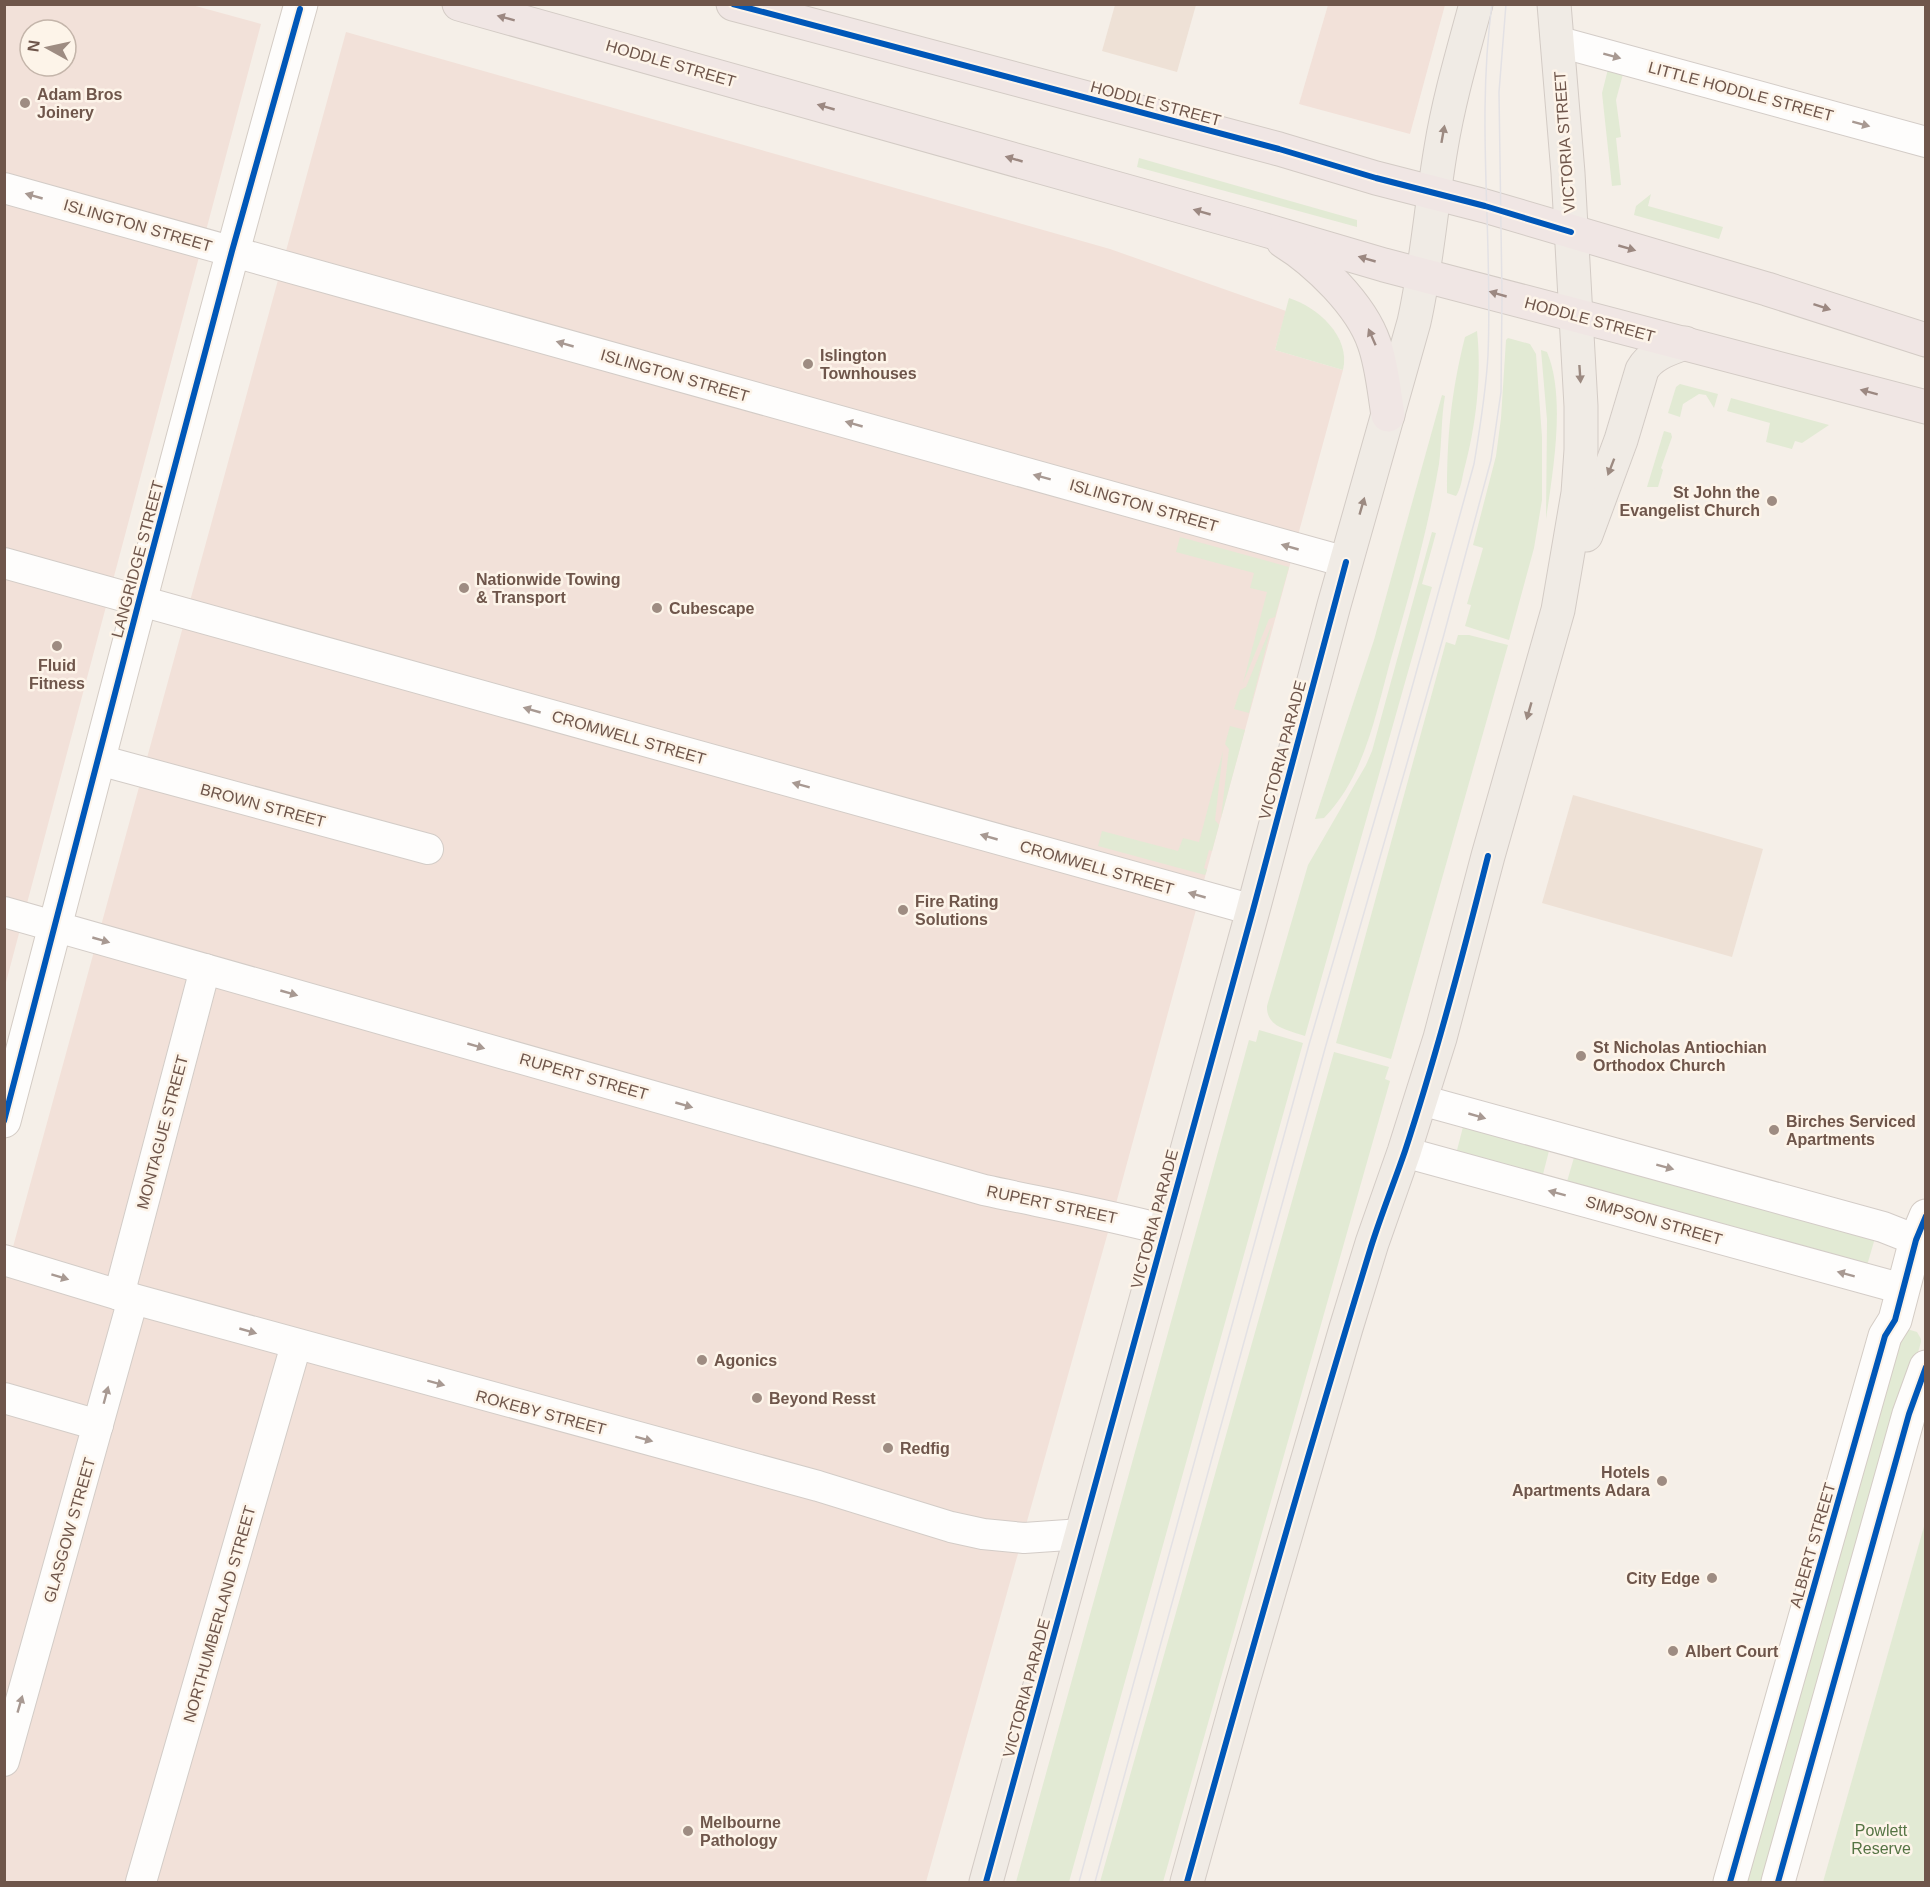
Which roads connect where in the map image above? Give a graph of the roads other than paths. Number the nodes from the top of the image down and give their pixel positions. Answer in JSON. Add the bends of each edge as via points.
{"nodes":[{"id":1,"x":301,"y":4,"type":"edge"},
{"id":2,"x":459,"y":4,"type":"edge"},
{"id":3,"x":734,"y":4,"type":"edge"},
{"id":4,"x":1476,"y":4,"type":"edge"},
{"id":5,"x":1554,"y":4,"type":"edge"},
{"id":6,"x":791,"y":11,"type":"edge"},
{"id":7,"x":1556,"y":41,"type":"junction"},
{"id":8,"x":1926,"y":142,"type":"edge"},
{"id":9,"x":4,"y":188,"type":"edge"},
{"id":10,"x":1434,"y":192,"type":"junction"},
{"id":11,"x":1258,"y":228,"type":"junction"},
{"id":12,"x":1571,"y":232,"type":"junction"},
{"id":13,"x":232,"y":251,"type":"junction"},
{"id":14,"x":1423,"y":274,"type":"junction"},
{"id":15,"x":1575,"y":315,"type":"junction"},
{"id":16,"x":1926,"y":340,"type":"edge"},
{"id":17,"x":1685,"y":343,"type":"junction"},
{"id":18,"x":1926,"y":407,"type":"edge"},
{"id":19,"x":1388,"y":415,"type":"junction"},
{"id":20,"x":1346,"y":562,"type":"junction"},
{"id":21,"x":4,"y":563,"type":"edge"},
{"id":22,"x":139,"y":601,"type":"junction"},
{"id":23,"x":1558,"y":610,"type":"junction"},
{"id":24,"x":99,"y":760,"type":"junction"},
{"id":25,"x":428,"y":849,"type":"dead end"},
{"id":26,"x":1253,"y":910,"type":"junction"},
{"id":27,"x":4,"y":912,"type":"edge"},
{"id":28,"x":56,"y":927,"type":"junction"},
{"id":29,"x":205,"y":969,"type":"junction"},
{"id":30,"x":1421,"y":1100,"type":"junction"},
{"id":31,"x":4,"y":1121,"type":"edge"},
{"id":32,"x":1404,"y":1152,"type":"junction"},
{"id":33,"x":1165,"y":1230,"type":"junction"},
{"id":34,"x":1922,"y":1233,"type":"edge"},
{"id":35,"x":4,"y":1260,"type":"edge"},
{"id":36,"x":1914,"y":1293,"type":"edge"},
{"id":37,"x":126,"y":1297,"type":"junction"},
{"id":38,"x":296,"y":1345,"type":"junction"},
{"id":39,"x":1926,"y":1367,"type":"edge"},
{"id":40,"x":4,"y":1398,"type":"edge"},
{"id":41,"x":98,"y":1425,"type":"junction"},
{"id":42,"x":1082,"y":1534,"type":"junction"},
{"id":43,"x":4,"y":1761,"type":"edge"},
{"id":44,"x":141,"y":1882,"type":"edge"},
{"id":45,"x":986,"y":1882,"type":"edge"},
{"id":46,"x":1187,"y":1882,"type":"edge"},
{"id":47,"x":1730,"y":1882,"type":"edge"},
{"id":48,"x":1778,"y":1882,"type":"edge"}],
"edges":[{"from":1,"to":13,"type":"street","name":"LANGRIDGE STREET"},
{"from":11,"to":2,"type":"highway","name":"HODDLE STREET","one_way":true},
{"from":3,"to":6,"type":"highway","name":"HODDLE STREET"},
{"from":10,"to":4,"type":"main road","one_way":true,"via":[[1447,114]]},
{"from":5,"to":7,"type":"main road","name":"VICTORIA STREET"},
{"from":6,"to":10,"type":"highway","name":"HODDLE STREET"},
{"from":7,"to":8,"type":"street","name":"LITTLE HODDLE STREET","one_way":true},
{"from":7,"to":12,"type":"main road","name":"VICTORIA STREET"},
{"from":13,"to":9,"type":"street","name":"ISLINGTON STREET","one_way":true},
{"from":10,"to":12,"type":"highway","name":"HODDLE STREET"},
{"from":10,"to":14,"type":"main road"},
{"from":14,"to":11,"type":"highway","name":"HODDLE STREET","one_way":true},
{"from":19,"to":11,"type":"highway","one_way":true,"via":[[1377,352],[1361,317],[1315,266],[1286,243]]},
{"from":12,"to":15,"type":"main road","name":"VICTORIA STREET"},
{"from":12,"to":16,"type":"highway","name":"HODDLE STREET","one_way":true},
{"from":20,"to":13,"type":"street","name":"ISLINGTON STREET","one_way":true},
{"from":13,"to":22,"type":"street","name":"LANGRIDGE STREET"},
{"from":15,"to":14,"type":"highway","name":"HODDLE STREET","one_way":true},
{"from":14,"to":19,"type":"main road","name":"VICTORIA PARADE"},
{"from":15,"to":17,"type":"highway","name":"HODDLE STREET"},
{"from":15,"to":23,"type":"main road","one_way":true,"via":[[1581,397],[1580,471]]},
{"from":18,"to":17,"type":"highway","name":"HODDLE STREET","one_way":true},
{"from":17,"to":23,"type":"main road","one_way":true,"via":[[1656,355],[1642,370],[1616,454]]},
{"from":20,"to":19,"type":"main road","name":"VICTORIA PARADE","one_way":true},
{"from":20,"to":26,"type":"main road","name":"VICTORIA PARADE"},
{"from":21,"to":22,"type":"street","name":"CROMWELL STREET"},
{"from":22,"to":24,"type":"street","name":"LANGRIDGE STREET"},
{"from":26,"to":22,"type":"street","name":"CROMWELL STREET","one_way":true},
{"from":23,"to":30,"type":"main road","one_way":true},
{"from":24,"to":25,"type":"street","name":"BROWN STREET"},
{"from":24,"to":28,"type":"street","name":"LANGRIDGE STREET"},
{"from":26,"to":33,"type":"main road","name":"VICTORIA PARADE"},
{"from":27,"to":28,"type":"street","name":"RUPERT STREET"},
{"from":28,"to":29,"type":"street","name":"RUPERT STREET","one_way":true},
{"from":28,"to":31,"type":"street","name":"LANGRIDGE STREET"},
{"from":29,"to":33,"type":"street","name":"RUPERT STREET","one_way":true,"via":[[984,1190]]},
{"from":29,"to":37,"type":"street","name":"MONTAGUE STREET"},
{"from":30,"to":32,"type":"main road"},
{"from":30,"to":34,"type":"street","one_way":true,"via":[[1883,1227]]},
{"from":36,"to":32,"type":"street","name":"SIMPSON STREET","one_way":true},
{"from":32,"to":46,"type":"main road","via":[[1346,1328]]},
{"from":33,"to":42,"type":"main road","name":"VICTORIA PARADE"},
{"from":34,"to":36,"type":"street","name":"ALBERT STREET"},
{"from":35,"to":37,"type":"street","name":"ROKEBY STREET","one_way":true},
{"from":36,"to":47,"type":"street","name":"ALBERT STREET","via":[[1885,1336]]},
{"from":37,"to":38,"type":"street","name":"ROKEBY STREET","one_way":true},
{"from":41,"to":37,"type":"street","name":"GLASGOW STREET","one_way":true},
{"from":38,"to":42,"type":"street","name":"ROKEBY STREET","one_way":true,"via":[[818,1486],[951,1527],[1024,1538]]},
{"from":38,"to":44,"type":"street","name":"NORTHUMBERLAND STREET"},
{"from":39,"to":48,"type":"street","via":[[1909,1414]]},
{"from":40,"to":41,"type":"street"},
{"from":43,"to":41,"type":"street","name":"GLASGOW STREET","one_way":true},
{"from":42,"to":45,"type":"main road","name":"VICTORIA PARADE"}]}
